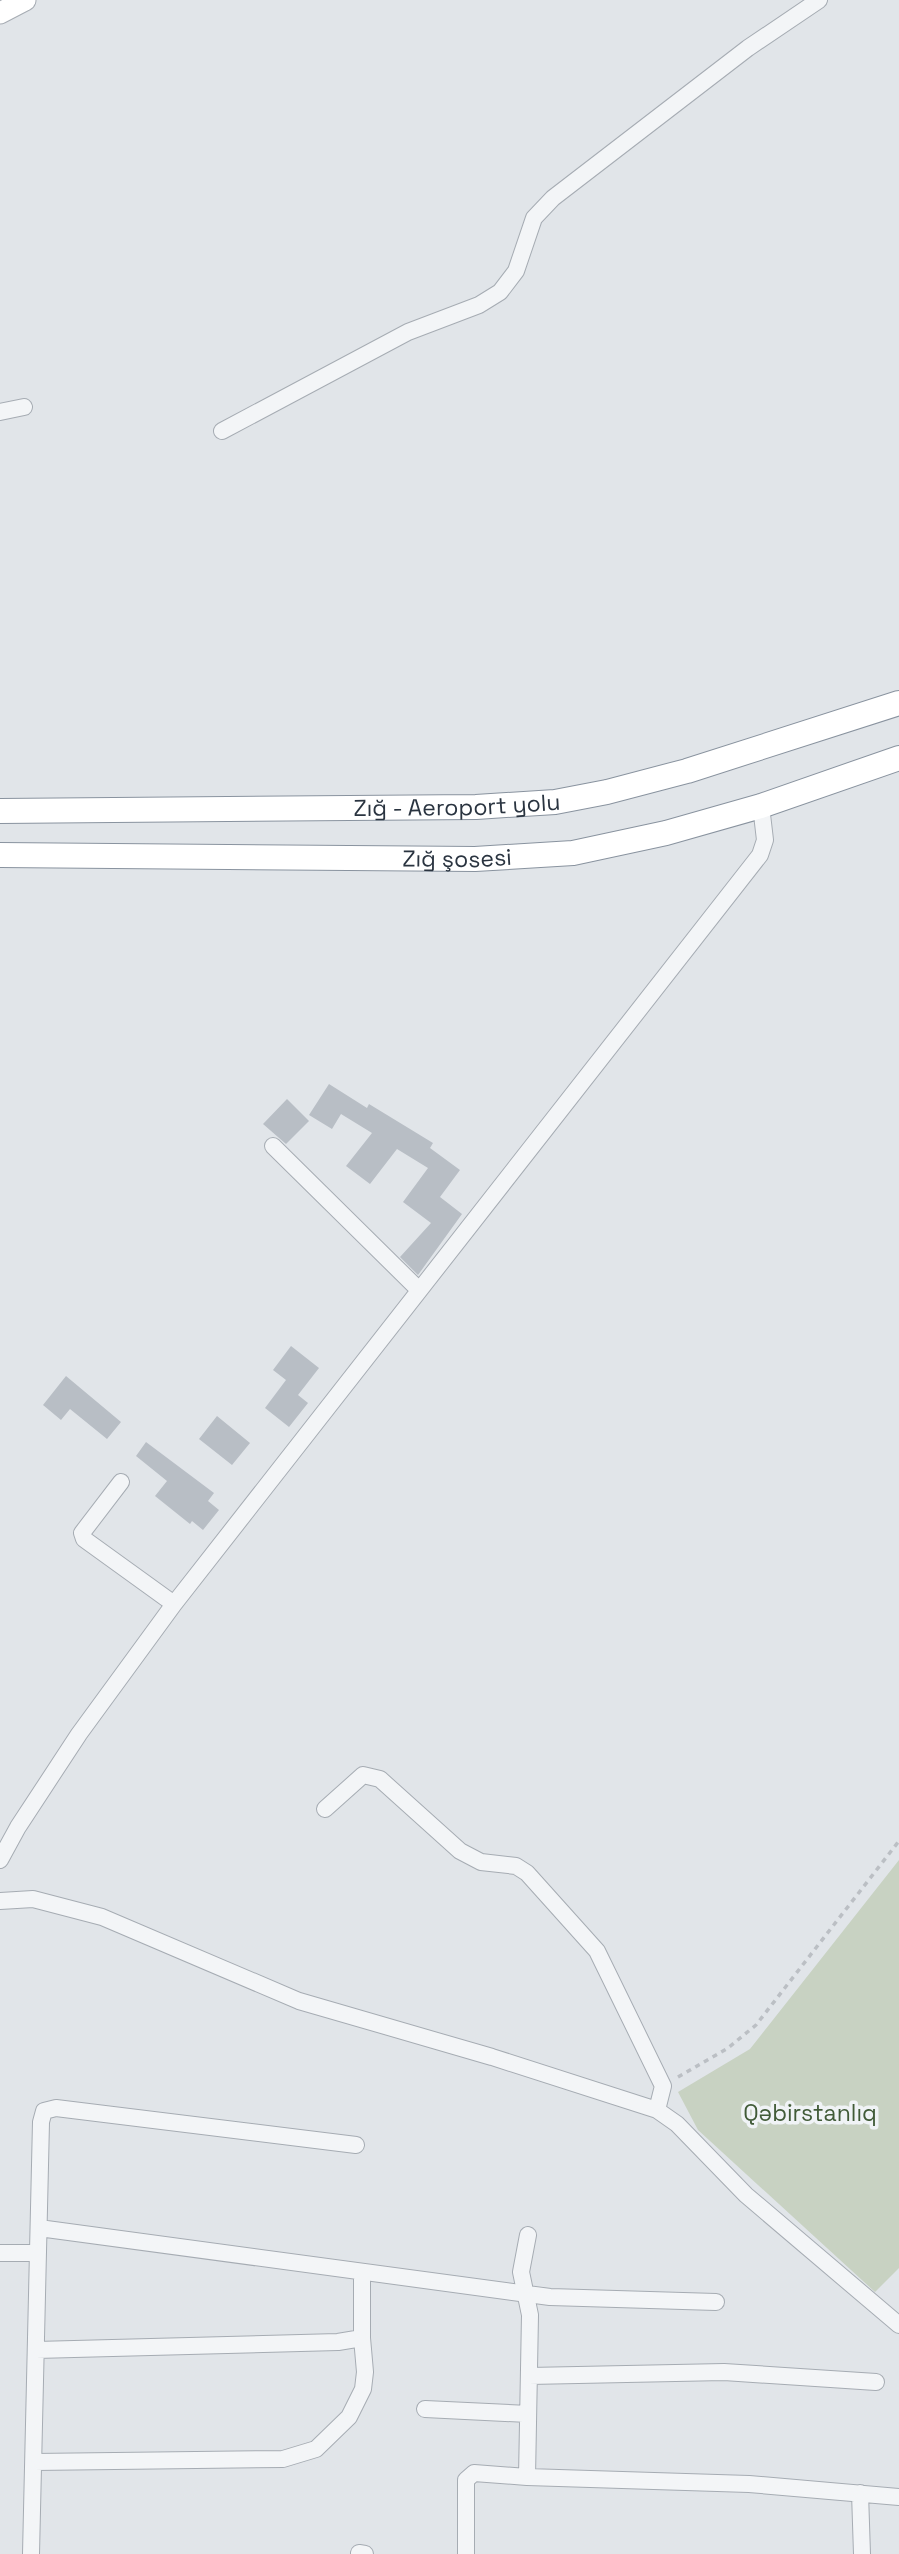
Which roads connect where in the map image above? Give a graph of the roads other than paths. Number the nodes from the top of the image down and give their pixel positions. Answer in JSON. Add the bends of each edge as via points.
{"nodes":[{"id":1,"x":25,"y":0,"type":"edge"},
{"id":2,"x":819,"y":0,"type":"edge"},
{"id":3,"x":0,"y":13,"type":"edge"},
{"id":4,"x":24,"y":407,"type":"dead end"},
{"id":5,"x":0,"y":412,"type":"edge"},
{"id":6,"x":222,"y":431,"type":"dead end"},
{"id":7,"x":899,"y":703,"type":"edge"},
{"id":8,"x":899,"y":758,"type":"edge"},
{"id":9,"x":761,"y":806,"type":"junction"},
{"id":10,"x":0,"y":811,"type":"edge"},
{"id":11,"x":0,"y":855,"type":"edge"},
{"id":12,"x":273,"y":1146,"type":"dead end"},
{"id":13,"x":419,"y":1290,"type":"junction"},
{"id":14,"x":121,"y":1482,"type":"dead end"},
{"id":15,"x":174,"y":1604,"type":"junction"},
{"id":16,"x":325,"y":1809,"type":"dead end"},
{"id":17,"x":5,"y":1838,"type":"edge"},
{"id":18,"x":0,"y":1860,"type":"edge"},
{"id":19,"x":0,"y":1901,"type":"edge"},
{"id":20,"x":657,"y":2110,"type":"junction"},
{"id":21,"x":356,"y":2145,"type":"dead end"},
{"id":22,"x":39,"y":2228,"type":"junction"},
{"id":23,"x":528,"y":2235,"type":"dead end"},
{"id":24,"x":0,"y":2253,"type":"edge"},
{"id":25,"x":38,"y":2253,"type":"junction"},
{"id":26,"x":362,"y":2272,"type":"junction"},
{"id":27,"x":527,"y":2294,"type":"junction"},
{"id":28,"x":716,"y":2302,"type":"dead end"},
{"id":29,"x":899,"y":2325,"type":"edge"},
{"id":30,"x":362,"y":2338,"type":"junction"},
{"id":31,"x":36,"y":2350,"type":"junction"},
{"id":32,"x":529,"y":2376,"type":"junction"},
{"id":33,"x":876,"y":2382,"type":"dead end"},
{"id":34,"x":425,"y":2409,"type":"dead end"},
{"id":35,"x":528,"y":2414,"type":"junction"},
{"id":36,"x":34,"y":2462,"type":"junction"},
{"id":37,"x":527,"y":2477,"type":"junction"},
{"id":38,"x":860,"y":2493,"type":"junction"},
{"id":39,"x":899,"y":2497,"type":"edge"},
{"id":40,"x":32,"y":2554,"type":"edge"},
{"id":41,"x":466,"y":2554,"type":"edge"},
{"id":42,"x":862,"y":2554,"type":"edge"}],
"edges":[{"from":1,"to":3,"type":"main road"},
{"from":2,"to":6,"type":"street","via":[[748,48],[553,198],[534,218],[516,271],[500,292],[479,305],[408,332]]},
{"from":4,"to":5,"type":"street"},
{"from":7,"to":10,"type":"highway","name":"Zığ - Aeroport yolu","via":[[687,772],[555,802],[476,807]]},
{"from":8,"to":9,"type":"highway","name":"Zığ şosesi"},
{"from":9,"to":11,"type":"highway","name":"Zığ şosesi","via":[[573,853],[475,859]]},
{"from":9,"to":13,"type":"street","via":[[765,840],[760,855]]},
{"from":12,"to":13,"type":"street"},
{"from":13,"to":15,"type":"street"},
{"from":14,"to":15,"type":"street","via":[[82,1534],[84,1539]]},
{"from":15,"to":17,"type":"street"},
{"from":16,"to":20,"type":"street","via":[[363,1775],[380,1779],[460,1851],[527,1873],[597,1951],[663,2086]]},
{"from":17,"to":18,"type":"street"},
{"from":19,"to":20,"type":"street","via":[[33,1899],[102,1917],[299,2001]]},
{"from":20,"to":29,"type":"street","via":[[677,2124],[746,2195]]},
{"from":21,"to":22,"type":"street","via":[[56,2108],[44,2111]]},
{"from":22,"to":25,"type":"street"},
{"from":22,"to":26,"type":"street"},
{"from":23,"to":27,"type":"street","via":[[521,2272]]},
{"from":24,"to":25,"type":"street"},
{"from":25,"to":31,"type":"street"},
{"from":26,"to":27,"type":"street"},
{"from":26,"to":30,"type":"street"},
{"from":27,"to":28,"type":"street"},
{"from":27,"to":32,"type":"street"},
{"from":30,"to":31,"type":"street","via":[[324,2343]]},
{"from":30,"to":36,"type":"street","via":[[363,2389],[349,2417],[316,2449],[283,2459]]},
{"from":31,"to":36,"type":"street"},
{"from":32,"to":33,"type":"street","via":[[724,2372]]},
{"from":32,"to":35,"type":"street"},
{"from":34,"to":35,"type":"street"},
{"from":35,"to":37,"type":"street"},
{"from":36,"to":40,"type":"street"},
{"from":37,"to":38,"type":"street","via":[[749,2484]]},
{"from":37,"to":41,"type":"street","via":[[474,2473],[466,2480]]},
{"from":38,"to":39,"type":"street"},
{"from":38,"to":42,"type":"street"}]}
